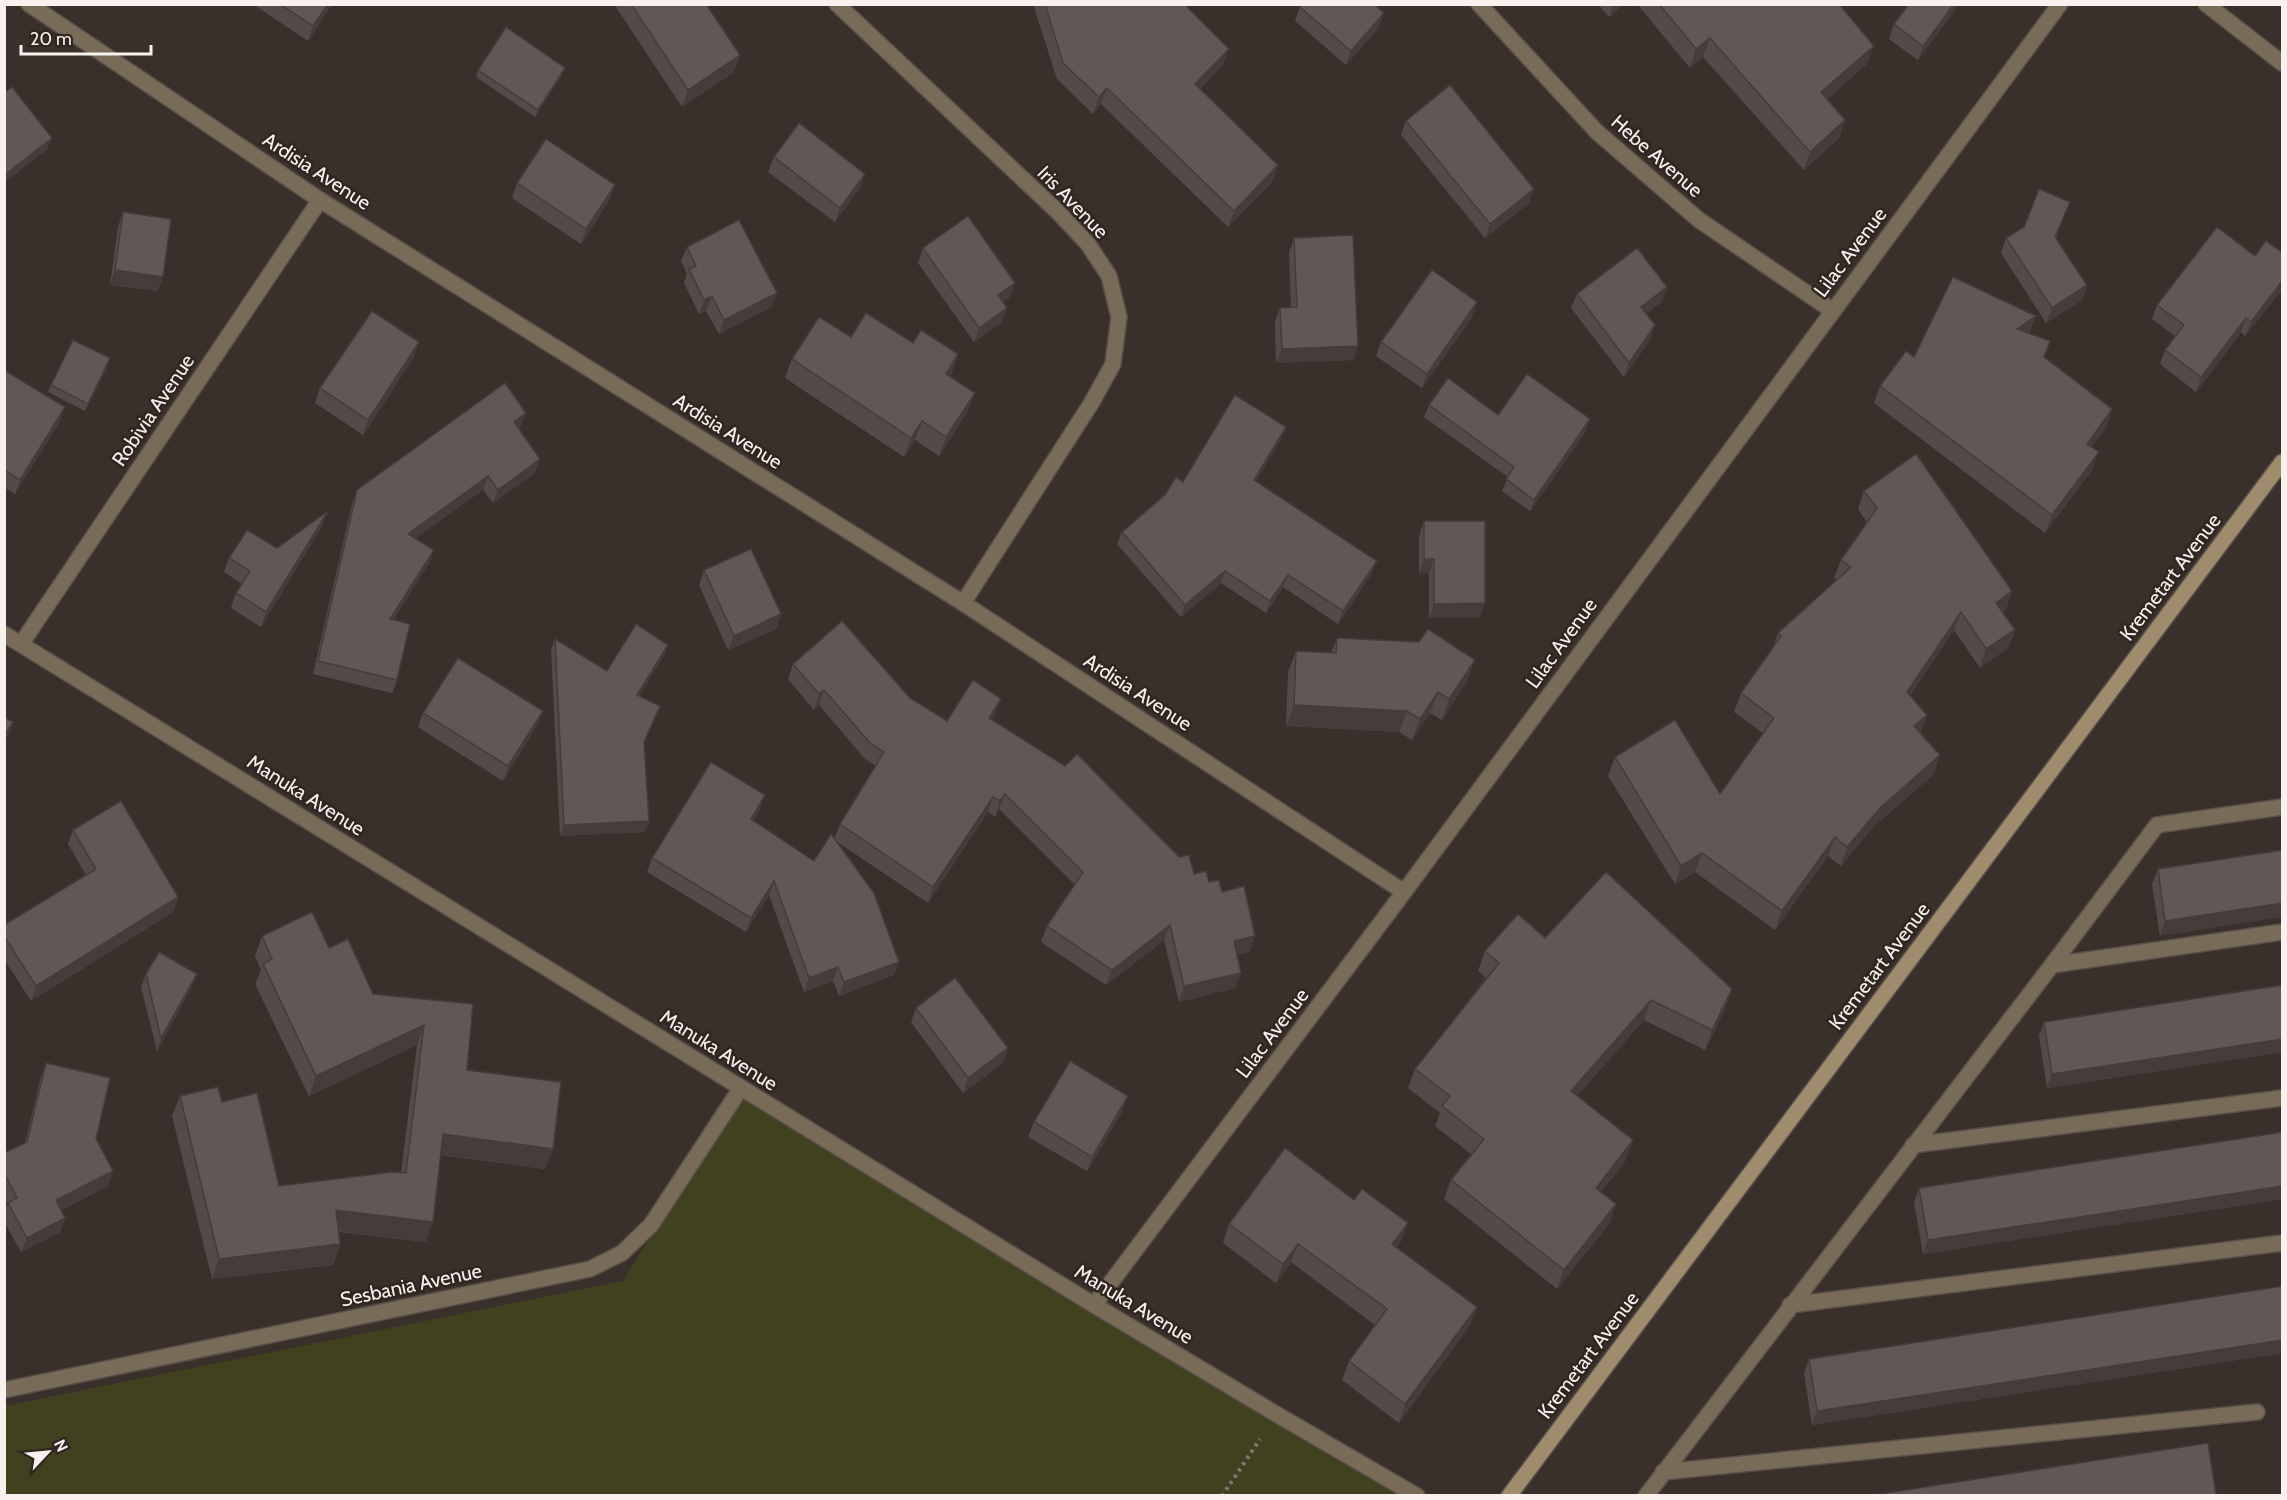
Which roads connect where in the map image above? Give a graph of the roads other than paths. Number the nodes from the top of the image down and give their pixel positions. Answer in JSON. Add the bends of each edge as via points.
{"nodes":[{"id":1,"x":29,"y":4,"type":"edge"},
{"id":2,"x":837,"y":4,"type":"edge"},
{"id":3,"x":1479,"y":4,"type":"edge"},
{"id":4,"x":2060,"y":4,"type":"edge"},
{"id":5,"x":2206,"y":4,"type":"edge"},
{"id":6,"x":2283,"y":63,"type":"edge"},
{"id":7,"x":320,"y":200,"type":"junction"},
{"id":8,"x":1833,"y":311,"type":"junction"},
{"id":9,"x":2283,"y":462,"type":"edge"},
{"id":10,"x":963,"y":603,"type":"junction"},
{"id":11,"x":4,"y":634,"type":"edge"},
{"id":12,"x":21,"y":644,"type":"junction"},
{"id":13,"x":2283,"y":807,"type":"edge"},
{"id":14,"x":1404,"y":892,"type":"junction"},
{"id":15,"x":2283,"y":932,"type":"edge"},
{"id":16,"x":2052,"y":965,"type":"junction"},
{"id":17,"x":741,"y":1088,"type":"junction"},
{"id":18,"x":2283,"y":1098,"type":"edge"},
{"id":19,"x":1913,"y":1145,"type":"junction"},
{"id":20,"x":2283,"y":1243,"type":"edge"},
{"id":21,"x":1094,"y":1305,"type":"junction"},
{"id":22,"x":1790,"y":1305,"type":"junction"},
{"id":23,"x":4,"y":1390,"type":"edge"},
{"id":24,"x":2257,"y":1412,"type":"dead end"},
{"id":25,"x":1663,"y":1472,"type":"junction"},
{"id":26,"x":1417,"y":1496,"type":"edge"},
{"id":27,"x":1509,"y":1496,"type":"edge"},
{"id":28,"x":1646,"y":1496,"type":"edge"}],
"edges":[{"from":1,"to":7,"type":"street","name":"Ardisia Avenue"},
{"from":2,"to":10,"type":"street","name":"Iris Avenue","via":[[1088,244],[1109,276],[1119,317],[1113,364]]},
{"from":3,"to":8,"type":"street","name":"Hebe Avenue","via":[[1597,132],[1699,219]]},
{"from":4,"to":8,"type":"street","name":"Lilac Avenue"},
{"from":5,"to":6,"type":"street"},
{"from":7,"to":10,"type":"street","name":"Ardisia Avenue"},
{"from":7,"to":12,"type":"street","name":"Robivia Avenue"},
{"from":8,"to":14,"type":"street","name":"Lilac Avenue"},
{"from":9,"to":27,"type":"street","name":"Kremetart Avenue"},
{"from":10,"to":14,"type":"street","name":"Ardisia Avenue"},
{"from":11,"to":12,"type":"street","name":"Manuka Avenue"},
{"from":12,"to":17,"type":"street","name":"Manuka Avenue"},
{"from":13,"to":16,"type":"street","via":[[2157,825]]},
{"from":14,"to":21,"type":"street","name":"Lilac Avenue"},
{"from":15,"to":16,"type":"street"},
{"from":16,"to":19,"type":"street"},
{"from":17,"to":21,"type":"street","name":"Manuka Avenue"},
{"from":17,"to":23,"type":"street","name":"Sesbania Avenue","via":[[651,1225],[622,1253],[590,1269]]},
{"from":18,"to":19,"type":"street"},
{"from":19,"to":22,"type":"street"},
{"from":20,"to":22,"type":"street"},
{"from":21,"to":26,"type":"street","name":"Manuka Avenue"},
{"from":22,"to":25,"type":"street"},
{"from":24,"to":25,"type":"street"},
{"from":25,"to":28,"type":"street"}]}
